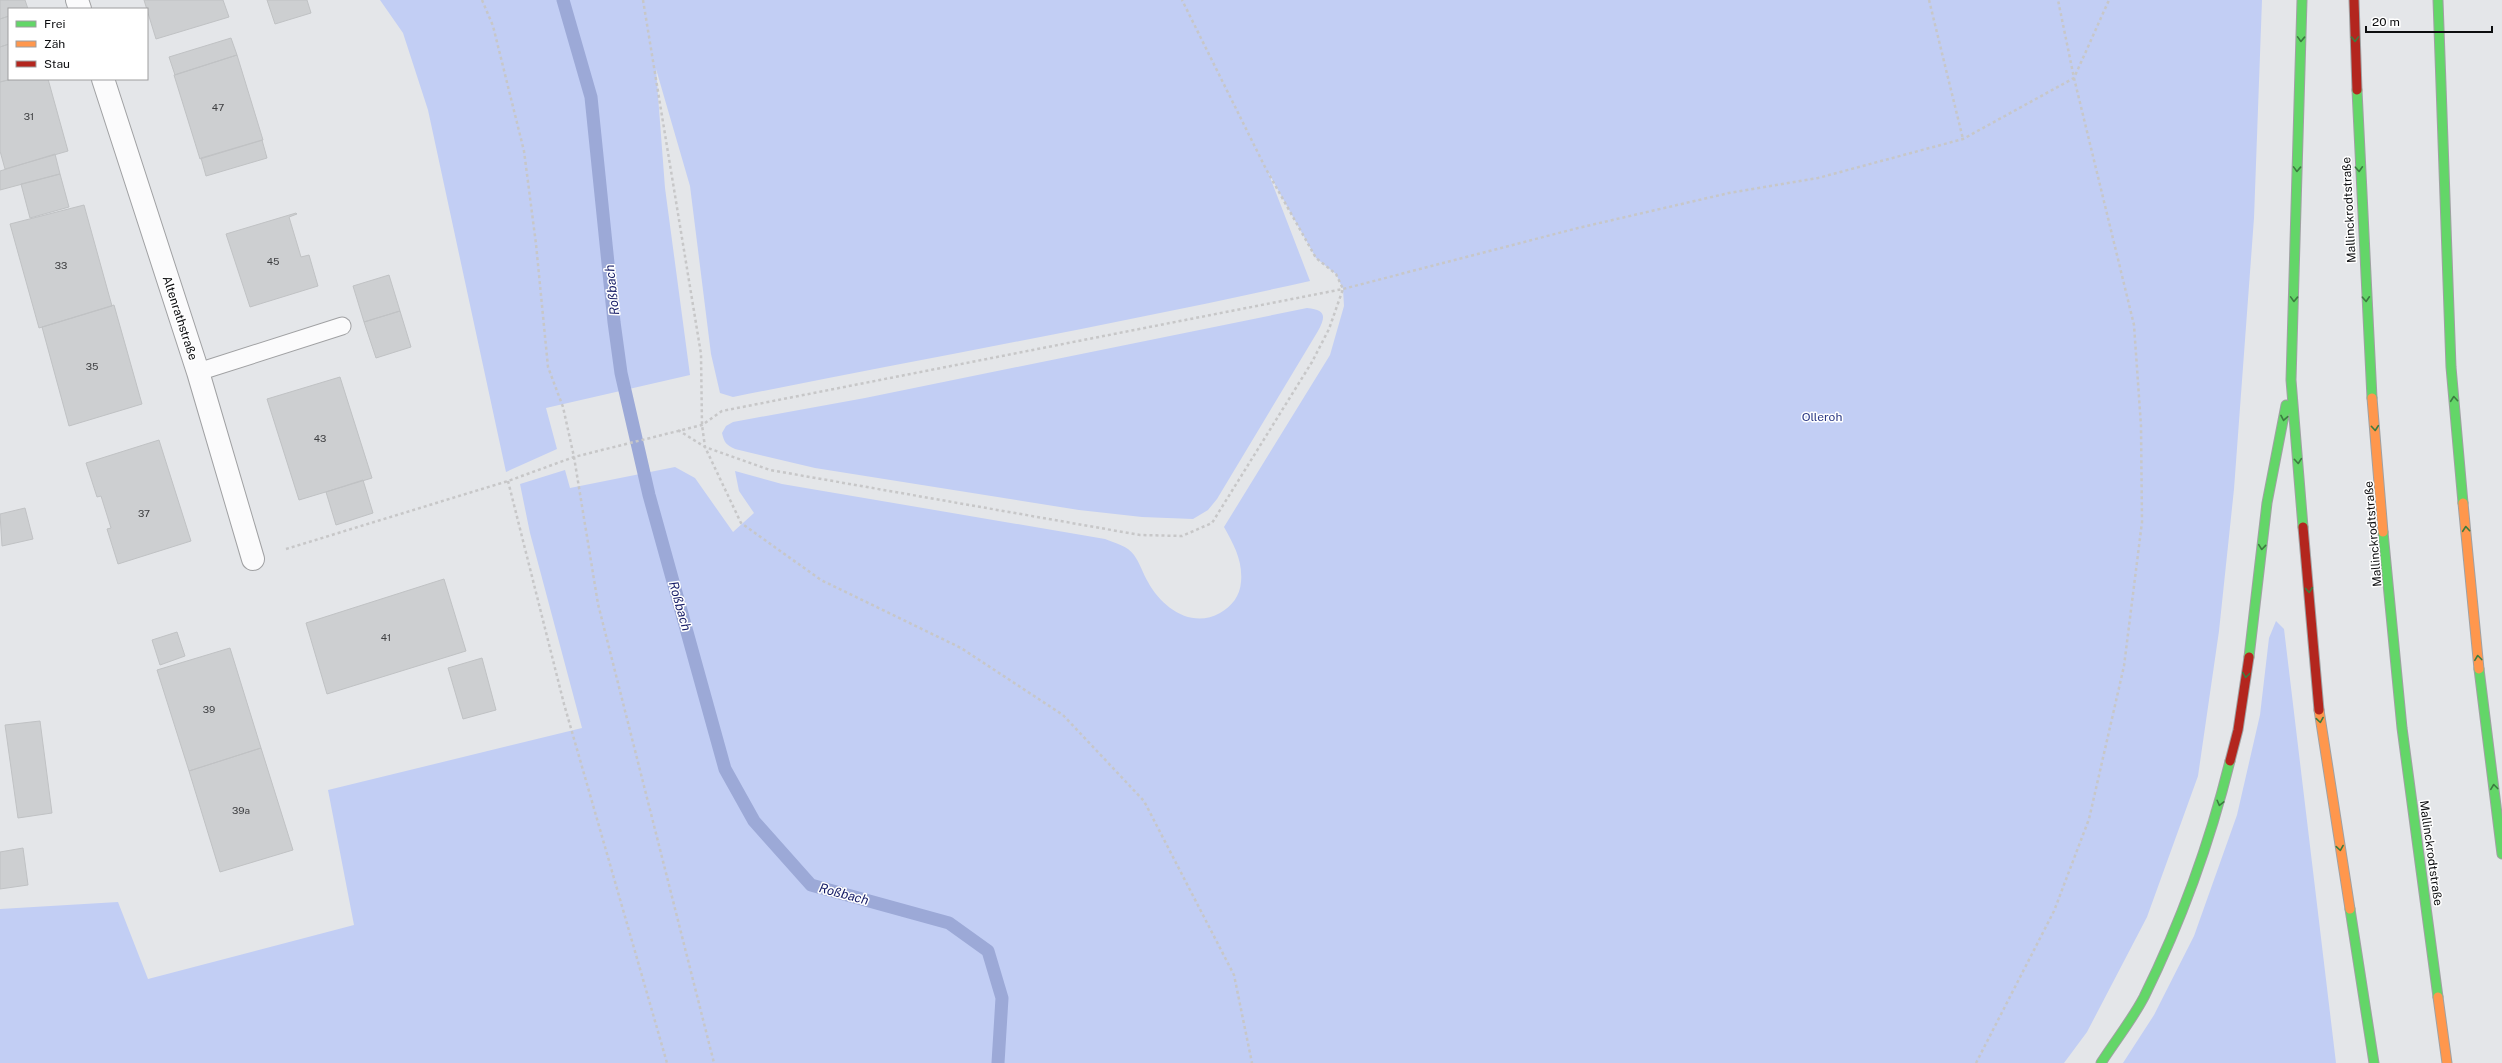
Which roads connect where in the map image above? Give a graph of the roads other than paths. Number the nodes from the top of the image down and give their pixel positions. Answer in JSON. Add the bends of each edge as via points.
{"nodes":[{"id":1,"x":2302,"y":0,"type":"edge"},
{"id":2,"x":2354,"y":0,"type":"edge"},
{"id":3,"x":2438,"y":0,"type":"edge"},
{"id":4,"x":103,"y":80,"type":"edge"},
{"id":5,"x":342,"y":326,"type":"dead end"},
{"id":6,"x":198,"y":372,"type":"junction"},
{"id":7,"x":2291,"y":380,"type":"junction"},
{"id":8,"x":253,"y":559,"type":"road end"},
{"id":9,"x":2502,"y":854,"type":"edge"},
{"id":10,"x":2101,"y":1063,"type":"edge"},
{"id":11,"x":2374,"y":1063,"type":"edge"},
{"id":12,"x":2447,"y":1063,"type":"edge"}],
"edges":[{"from":1,"to":7,"type":"highway","one_way":true},
{"from":2,"to":12,"type":"highway","name":"Mallinckrodtstraße","one_way":true,"via":[[2357,132],[2369,368],[2402,728]]},
{"from":9,"to":3,"type":"highway","one_way":true,"via":[[2477,654],[2451,368]]},
{"from":4,"to":6,"type":"street","name":"Altenrathstraße"},
{"from":5,"to":6,"type":"lane"},
{"from":6,"to":8,"type":"street","name":"Altenrathstraße"},
{"from":7,"to":10,"type":"highway","one_way":true,"via":[[2267,503],[2254,621],[2238,730],[2217,814],[2185,905],[2144,998]]},
{"from":7,"to":11,"type":"highway","one_way":true,"via":[[2319,714]]}]}
